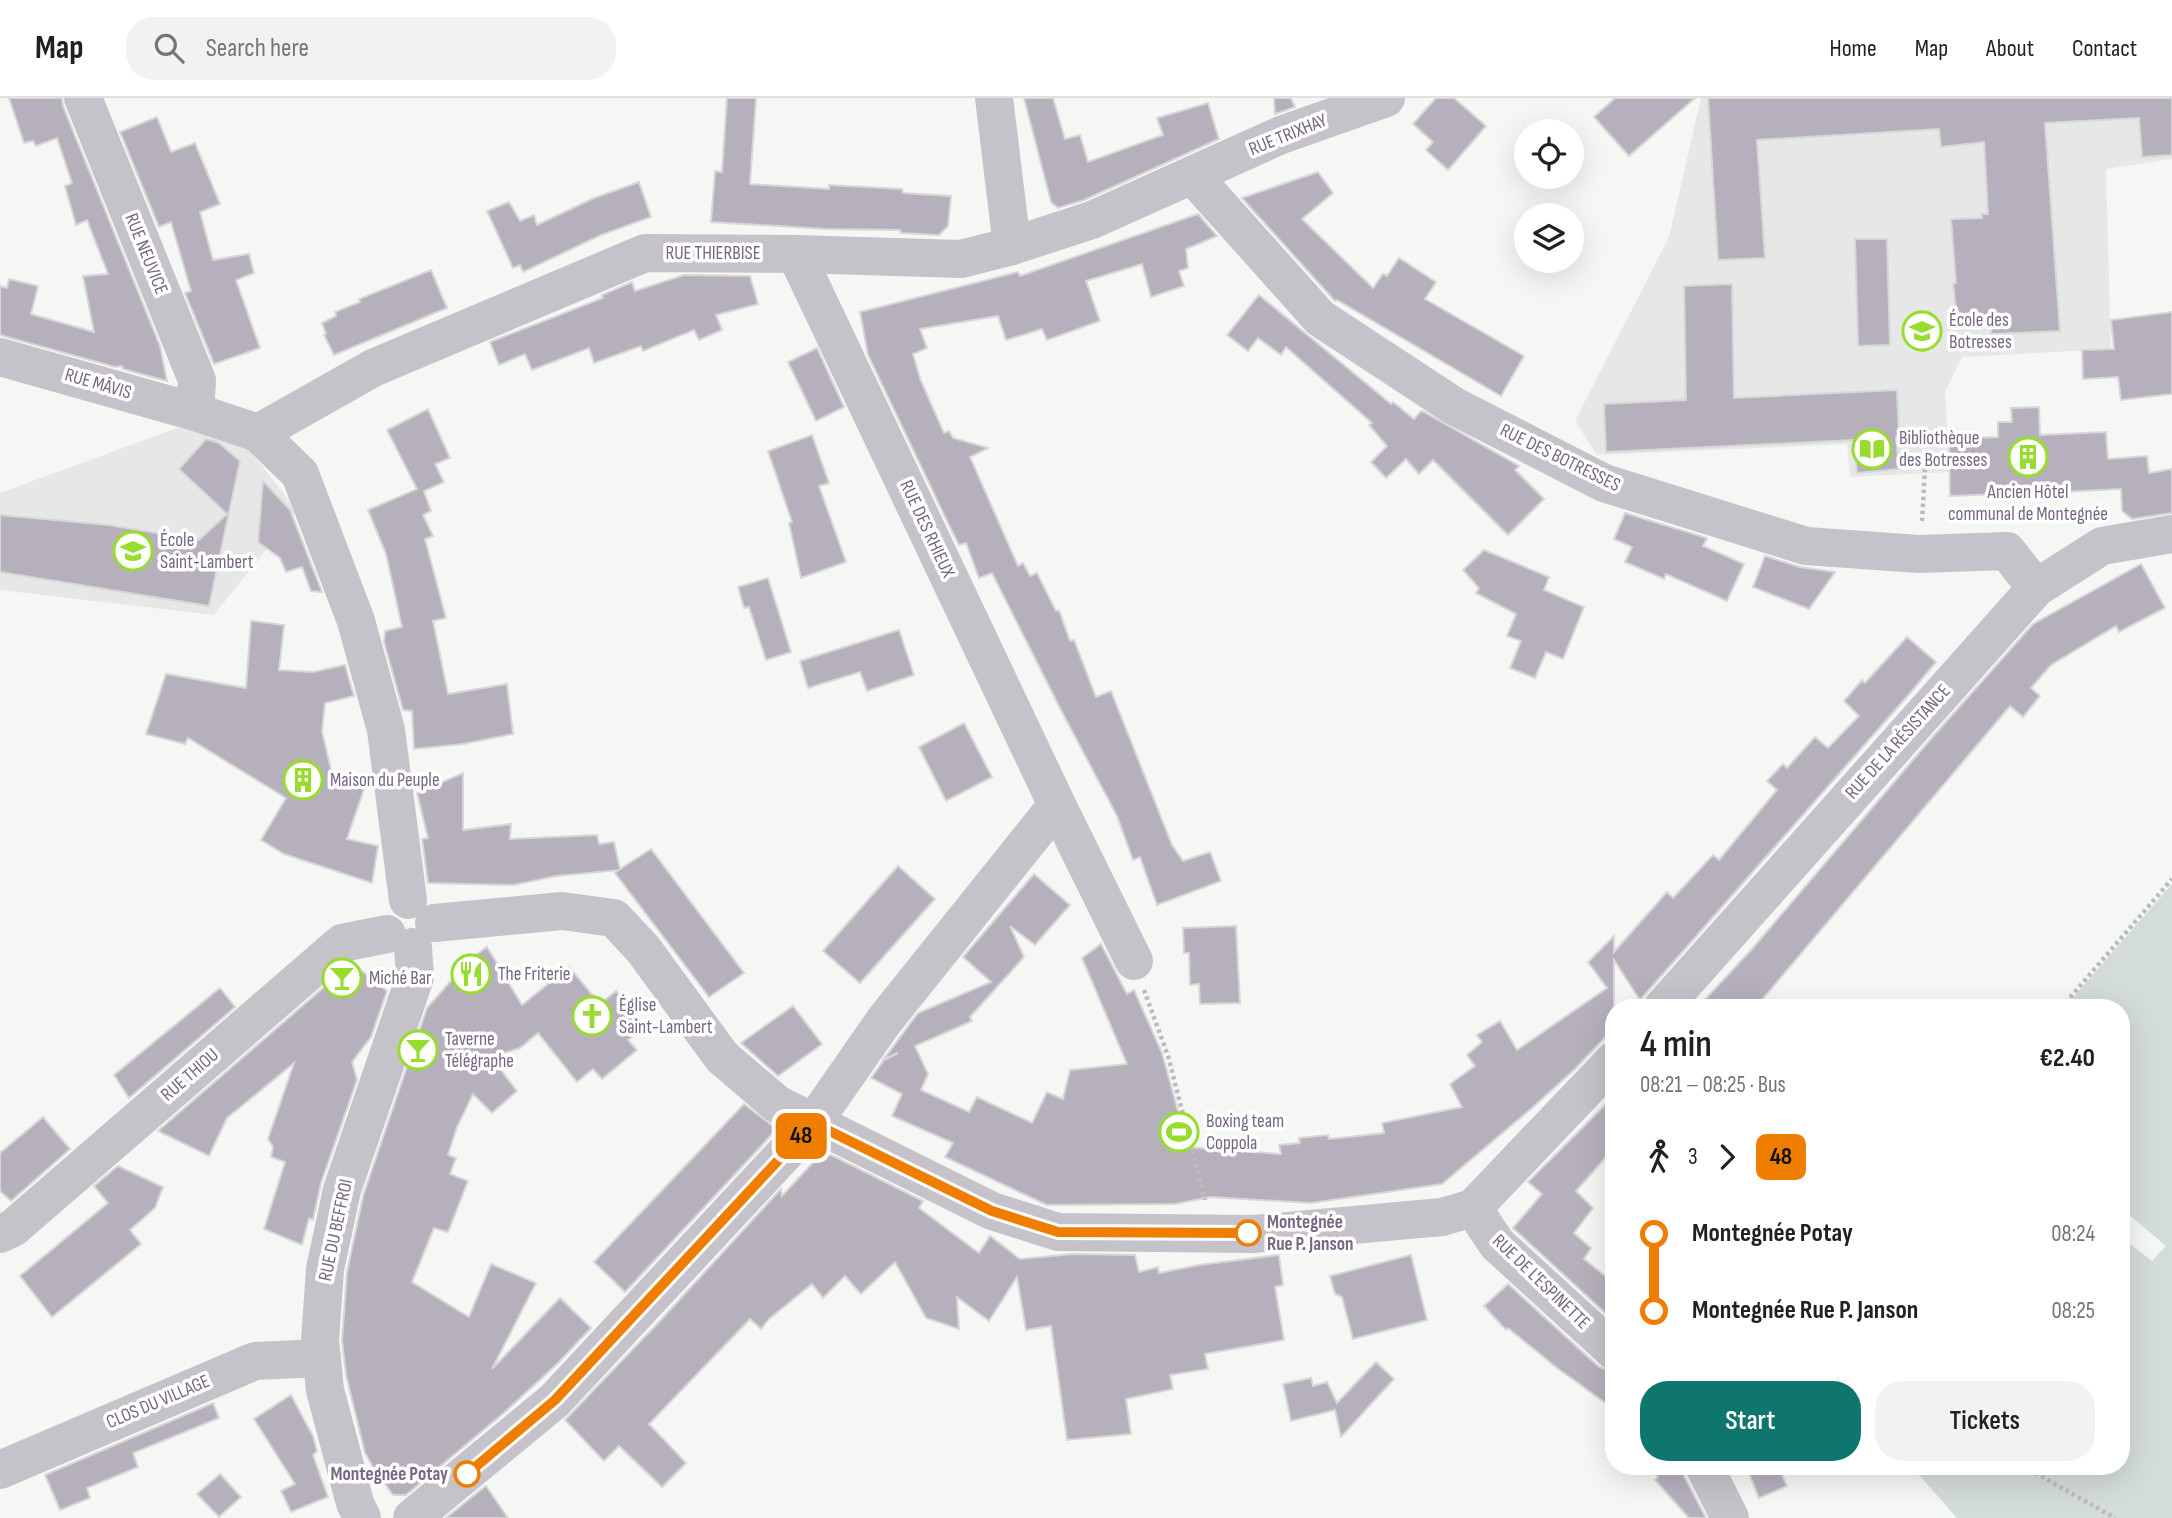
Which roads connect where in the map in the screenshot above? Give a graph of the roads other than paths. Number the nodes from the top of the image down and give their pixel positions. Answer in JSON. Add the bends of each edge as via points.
{"nodes":[{"id":1,"x":83,"y":98,"type":"edge"},
{"id":2,"x":994,"y":98,"type":"edge"},
{"id":3,"x":1386,"y":98,"type":"edge"},
{"id":4,"x":1193,"y":176,"type":"junction"},
{"id":5,"x":1013,"y":246,"type":"junction"},
{"id":6,"x":796,"y":254,"type":"junction"},
{"id":7,"x":0,"y":357,"type":"edge"},
{"id":8,"x":195,"y":412,"type":"junction"},
{"id":9,"x":258,"y":433,"type":"junction"},
{"id":10,"x":2172,"y":534,"type":"edge"},
{"id":11,"x":2036,"y":588,"type":"junction"},
{"id":12,"x":1057,"y":805,"type":"junction"},
{"id":13,"x":411,"y":926,"type":"junction"},
{"id":14,"x":1134,"y":961,"type":"road end"},
{"id":15,"x":1670,"y":999,"type":"edge"},
{"id":16,"x":1605,"y":1070,"type":"edge"},
{"id":17,"x":813,"y":1123,"type":"junction"},
{"id":18,"x":1473,"y":1209,"type":"junction"},
{"id":19,"x":0,"y":1234,"type":"edge"},
{"id":20,"x":1605,"y":1343,"type":"edge"},
{"id":21,"x":322,"y":1358,"type":"junction"},
{"id":22,"x":0,"y":1470,"type":"edge"},
{"id":23,"x":1708,"y":1475,"type":"edge"},
{"id":24,"x":350,"y":1513,"type":"edge"},
{"id":25,"x":412,"y":1518,"type":"edge"},
{"id":26,"x":1730,"y":1518,"type":"edge"}],
"edges":[{"from":1,"to":8,"type":"street","name":"RUE NEUVICE","via":[[197,380]]},
{"from":2,"to":5,"type":"street"},
{"from":3,"to":4,"type":"street","name":"RUE TRIXHAY","via":[[1281,135]]},
{"from":4,"to":5,"type":"street","name":"RUE THIERBISE","via":[[1092,220]]},
{"from":4,"to":11,"type":"street","name":"RUE DES BOTRESSES","via":[[1320,318],[1454,406],[1604,483],[1806,546],[1919,554],[2007,551]]},
{"from":5,"to":6,"type":"street","name":"RUE THIERBISE","via":[[961,258]]},
{"from":6,"to":9,"type":"street","name":"RUE THIERBISE","via":[[645,253],[373,369]]},
{"from":6,"to":12,"type":"street","name":"RUE DES RHIEUX"},
{"from":7,"to":8,"type":"street","name":"RUE MÂVIS"},
{"from":8,"to":9,"type":"street"},
{"from":9,"to":13,"type":"street","via":[[300,474],[356,621],[386,730]]},
{"from":10,"to":11,"type":"street","name":"RUE DE LA RÉSISTANCE","via":[[2102,546]]},
{"from":11,"to":15,"type":"street","name":"RUE DE LA RÉSISTANCE"},
{"from":12,"to":14,"type":"street","name":"RUE DES RHIEUX"},
{"from":12,"to":17,"type":"street","via":[[884,1021]]},
{"from":13,"to":17,"type":"street","name":"RUE THIOU","via":[[562,911],[614,918],[643,949],[722,1057],[777,1104]]},
{"from":13,"to":19,"type":"street","name":"RUE THIOU","via":[[342,943],[13,1228]]},
{"from":13,"to":21,"type":"street","name":"RUE DU BEFFROI","via":[[415,977],[342,1190],[325,1269]]},
{"from":16,"to":18,"type":"street"},
{"from":17,"to":18,"type":"street","via":[[992,1211],[1058,1232],[1253,1234],[1442,1217]]},
{"from":17,"to":25,"type":"street","via":[[555,1400]]},
{"from":18,"to":20,"type":"street","name":"RUE DE L'ESPINETTE","via":[[1497,1244]]},
{"from":21,"to":22,"type":"street","name":"CLOS DU VILLAGE","via":[[255,1361]]},
{"from":21,"to":24,"type":"street","name":"RUE DU BEFFROI"},
{"from":23,"to":26,"type":"street"}]}
